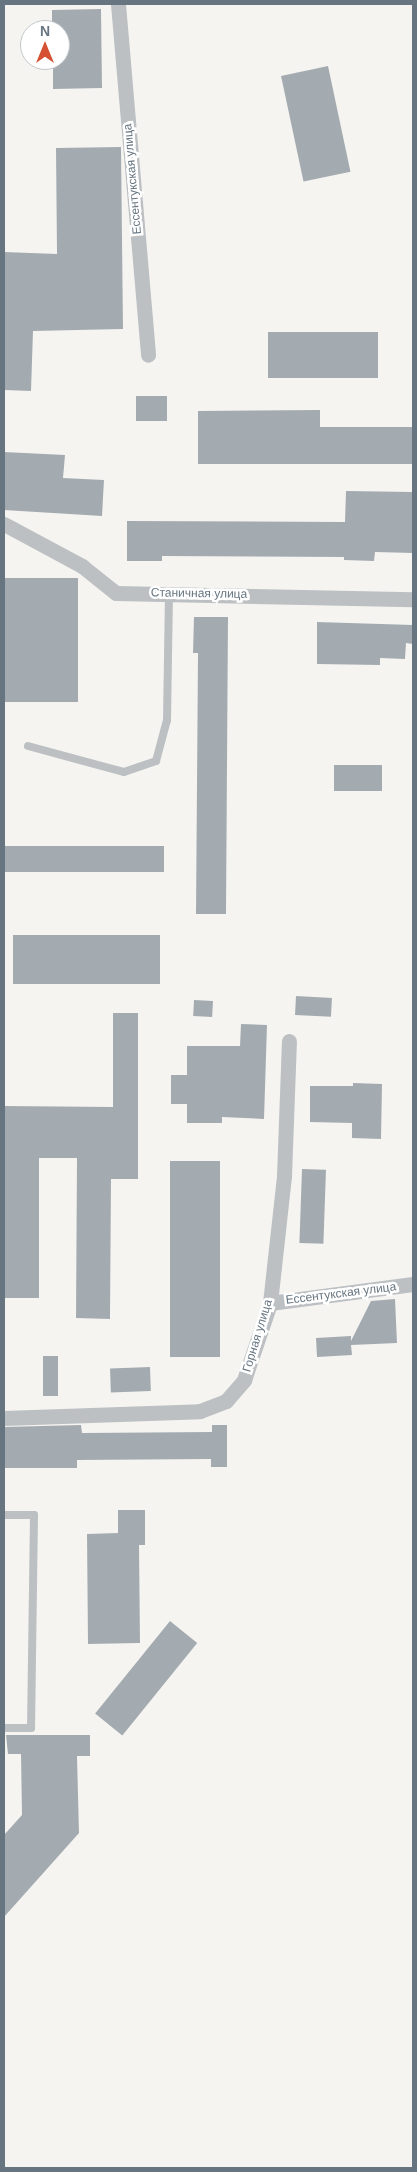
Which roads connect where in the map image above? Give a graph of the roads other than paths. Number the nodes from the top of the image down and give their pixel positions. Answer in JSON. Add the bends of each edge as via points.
{"nodes":[{"id":1,"x":118,"y":4,"type":"edge"},
{"id":2,"x":148,"y":355,"type":"dead end"},
{"id":3,"x":4,"y":524,"type":"edge"},
{"id":4,"x":169,"y":594,"type":"junction"},
{"id":5,"x":413,"y":598,"type":"edge"},
{"id":6,"x":28,"y":746,"type":"dead end"},
{"id":7,"x":289,"y":1041,"type":"dead end"},
{"id":8,"x":413,"y":1284,"type":"edge"},
{"id":9,"x":270,"y":1303,"type":"junction"},
{"id":10,"x":4,"y":1418,"type":"edge"},
{"id":11,"x":4,"y":1515,"type":"edge"},
{"id":12,"x":4,"y":1728,"type":"edge"}],
"edges":[{"from":1,"to":2,"type":"street","name":"Ессентукская улица"},
{"from":3,"to":4,"type":"street","name":"Станичная улица","via":[[82,566],[116,593]]},
{"from":4,"to":5,"type":"street","name":"Станичная улица"},
{"from":4,"to":6,"type":"lane","via":[[167,720],[156,761],[124,772]]},
{"from":7,"to":9,"type":"street","name":"Горная улица","via":[[284,1176]]},
{"from":8,"to":9,"type":"street","name":"Ессентукская улица"},
{"from":9,"to":10,"type":"street","name":"Горная улица","via":[[244,1380],[226,1401],[200,1411]]},
{"from":11,"to":12,"type":"lane","via":[[34,1516],[31,1728]]}]}
